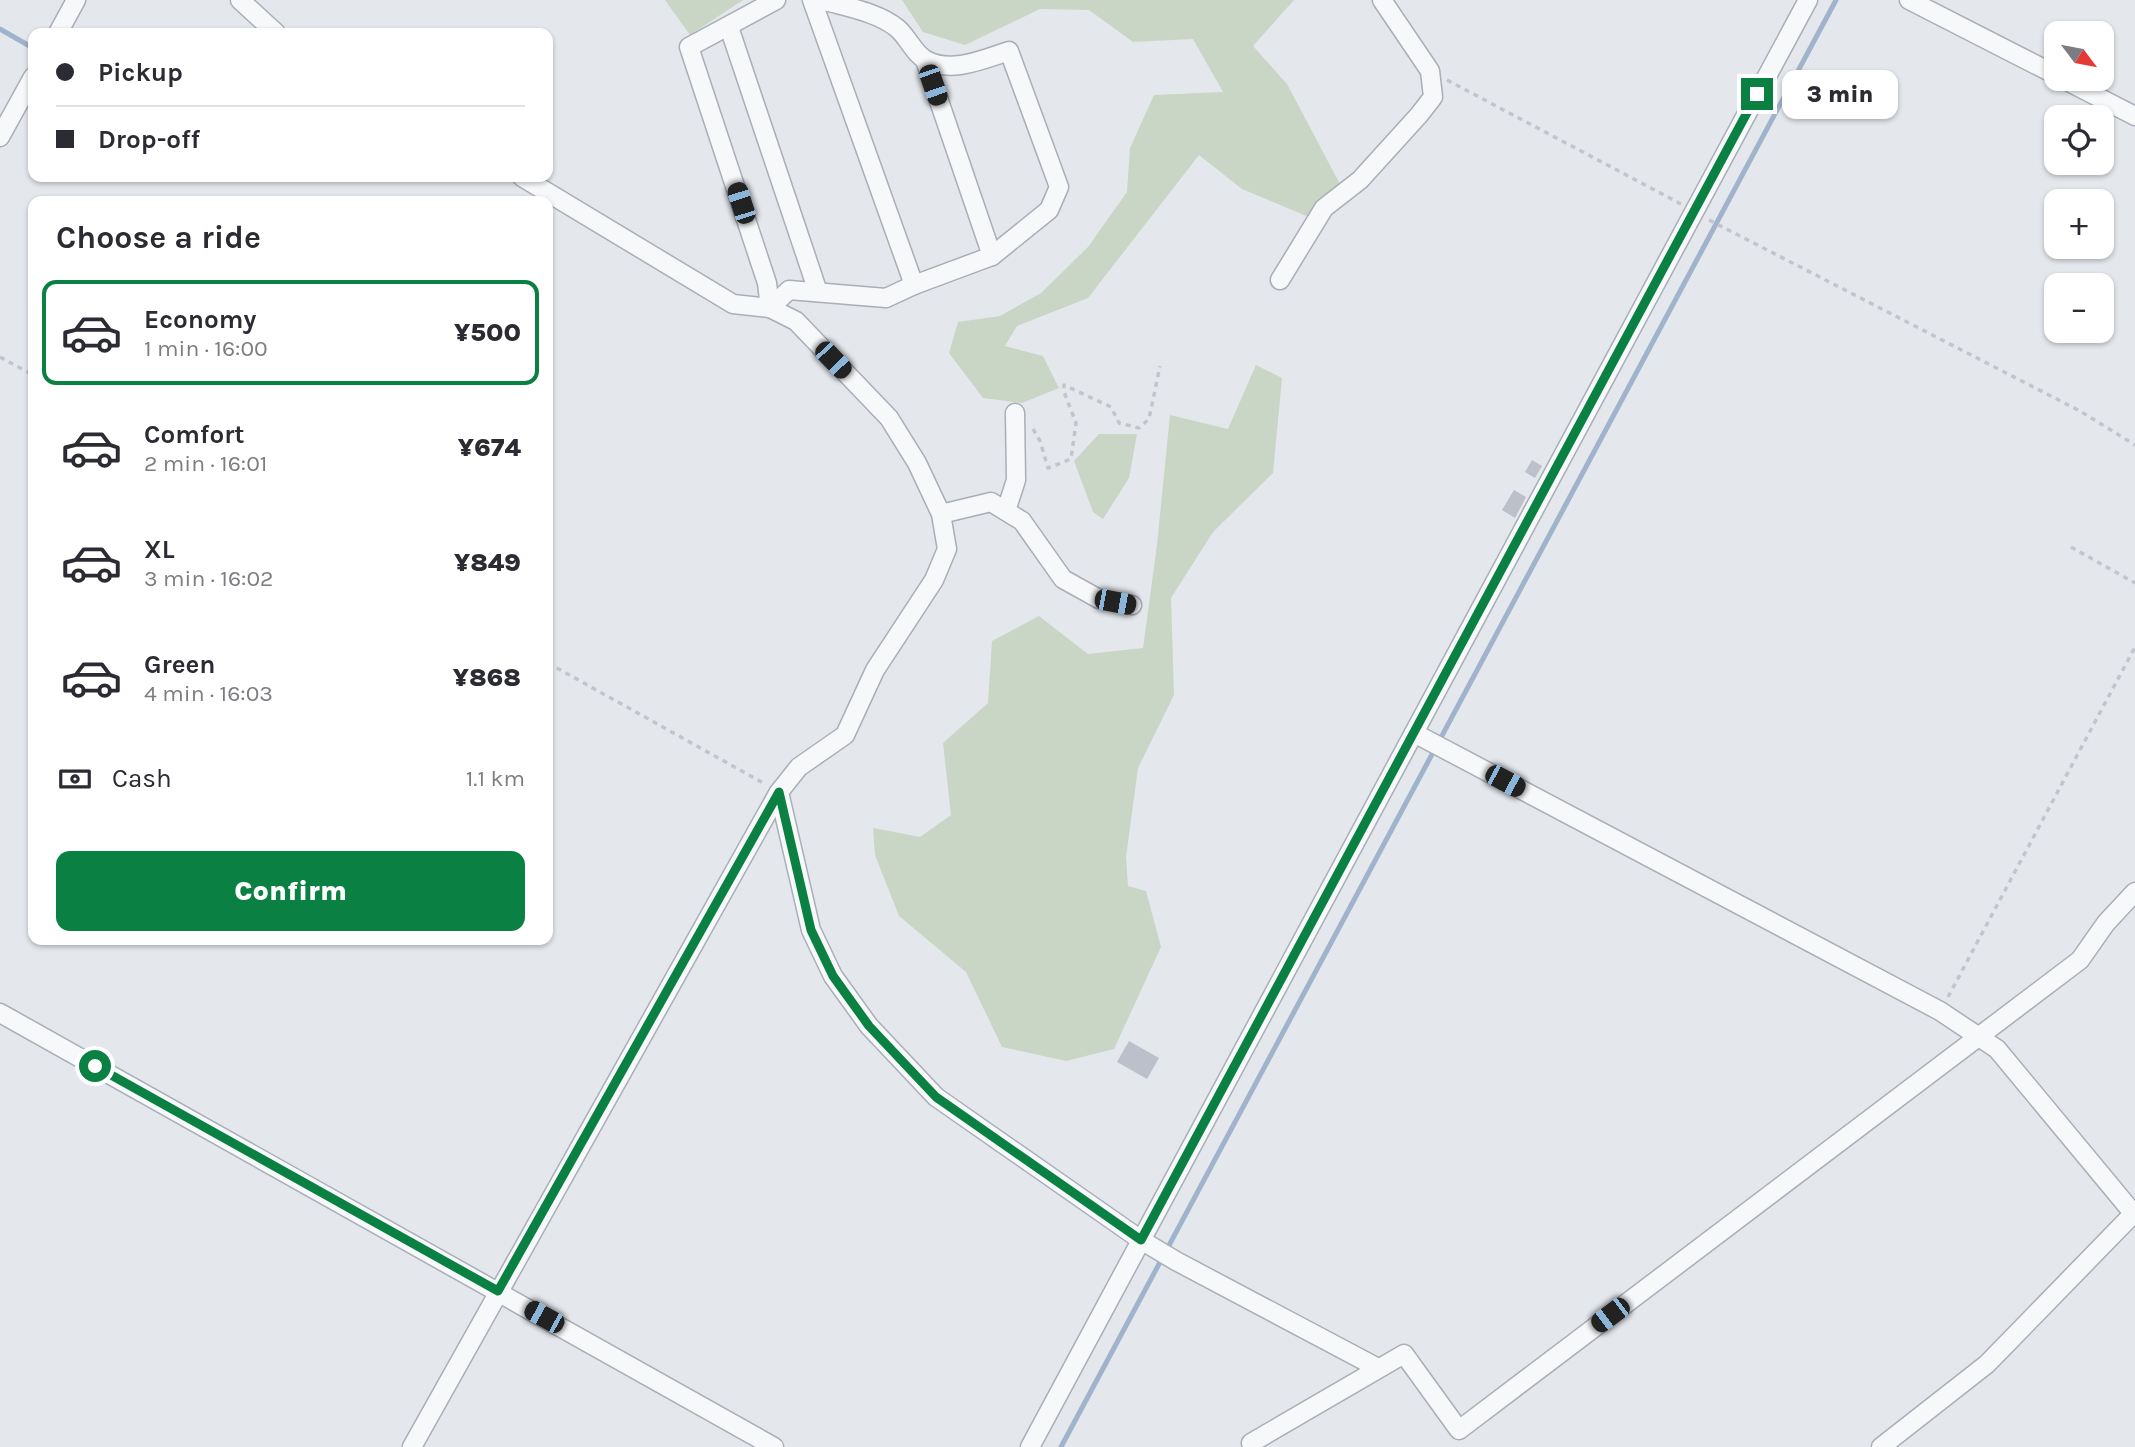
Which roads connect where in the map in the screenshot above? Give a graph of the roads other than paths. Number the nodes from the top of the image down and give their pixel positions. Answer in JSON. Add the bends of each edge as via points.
{"nodes":[{"id":1,"x":76,"y":0,"type":"edge"},
{"id":2,"x":240,"y":0,"type":"edge"},
{"id":3,"x":776,"y":0,"type":"edge"},
{"id":4,"x":812,"y":0,"type":"edge"},
{"id":5,"x":822,"y":0,"type":"edge"},
{"id":6,"x":1382,"y":0,"type":"edge"},
{"id":7,"x":1808,"y":0,"type":"edge"},
{"id":8,"x":1909,"y":0,"type":"edge"},
{"id":9,"x":729,"y":27,"type":"junction"},
{"id":10,"x":61,"y":28,"type":"edge"},
{"id":11,"x":271,"y":28,"type":"edge"},
{"id":12,"x":925,"y":60,"type":"junction"},
{"id":13,"x":2044,"y":69,"type":"edge"},
{"id":14,"x":28,"y":86,"type":"edge"},
{"id":15,"x":2086,"y":91,"type":"edge"},
{"id":16,"x":2135,"y":116,"type":"edge"},
{"id":17,"x":0,"y":137,"type":"edge"},
{"id":18,"x":530,"y":182,"type":"edge"},
{"id":19,"x":992,"y":256,"type":"junction"},
{"id":20,"x":1280,"y":281,"type":"dead end"},
{"id":21,"x":914,"y":285,"type":"junction"},
{"id":22,"x":818,"y":292,"type":"junction"},
{"id":23,"x":771,"y":308,"type":"junction"},
{"id":24,"x":1015,"y":413,"type":"road end"},
{"id":25,"x":1006,"y":511,"type":"junction"},
{"id":26,"x":942,"y":514,"type":"junction"},
{"id":27,"x":1132,"y":605,"type":"dead end"},
{"id":28,"x":1414,"y":733,"type":"junction"},
{"id":29,"x":779,"y":792,"type":"junction"},
{"id":30,"x":2135,"y":892,"type":"edge"},
{"id":31,"x":0,"y":1013,"type":"edge"},
{"id":32,"x":1979,"y":1035,"type":"junction"},
{"id":33,"x":2134,"y":1213,"type":"edge"},
{"id":34,"x":1141,"y":1240,"type":"junction"},
{"id":35,"x":498,"y":1291,"type":"junction"},
{"id":36,"x":1378,"y":1367,"type":"junction"},
{"id":37,"x":412,"y":1447,"type":"edge"},
{"id":38,"x":774,"y":1447,"type":"edge"},
{"id":39,"x":1030,"y":1447,"type":"edge"},
{"id":40,"x":1253,"y":1447,"type":"edge"},
{"id":41,"x":1881,"y":1447,"type":"edge"}],
"edges":[{"from":1,"to":10,"type":"street"},
{"from":2,"to":11,"type":"street"},
{"from":3,"to":9,"type":"street"},
{"from":4,"to":21,"type":"street"},
{"from":5,"to":12,"type":"street","via":[[897,28]]},
{"from":6,"to":20,"type":"street","via":[[1430,71],[1433,97],[1360,180],[1324,208]]},
{"from":7,"to":28,"type":"street"},
{"from":8,"to":13,"type":"street"},
{"from":9,"to":22,"type":"street"},
{"from":9,"to":23,"type":"street","via":[[689,47],[767,283]]},
{"from":12,"to":19,"type":"street"},
{"from":12,"to":19,"type":"street","via":[[950,66],[1009,51],[1059,187],[1049,210]]},
{"from":14,"to":17,"type":"street"},
{"from":15,"to":16,"type":"street"},
{"from":18,"to":23,"type":"street","via":[[733,304]]},
{"from":19,"to":21,"type":"street"},
{"from":21,"to":22,"type":"street","via":[[886,298]]},
{"from":22,"to":23,"type":"street","via":[[789,290]]},
{"from":23,"to":26,"type":"street","via":[[796,321],[889,418]]},
{"from":24,"to":25,"type":"street","via":[[1016,480]]},
{"from":25,"to":26,"type":"street","via":[[991,502]]},
{"from":25,"to":27,"type":"street","via":[[1023,521],[1063,579],[1099,599]]},
{"from":26,"to":29,"type":"street","via":[[947,549],[934,580],[875,670],[845,735],[799,767]]},
{"from":28,"to":32,"type":"street"},
{"from":28,"to":34,"type":"street"},
{"from":29,"to":34,"type":"street","via":[[811,930],[833,976],[869,1026],[936,1097]]},
{"from":29,"to":35,"type":"street"},
{"from":30,"to":32,"type":"street","via":[[2080,960]]},
{"from":31,"to":35,"type":"street"},
{"from":32,"to":33,"type":"street","via":[[1997,1049]]},
{"from":32,"to":36,"type":"street","via":[[1459,1430],[1404,1354]]},
{"from":33,"to":41,"type":"street","via":[[1987,1364]]},
{"from":34,"to":36,"type":"street"},
{"from":34,"to":39,"type":"street"},
{"from":35,"to":37,"type":"street"},
{"from":35,"to":38,"type":"street"},
{"from":36,"to":40,"type":"street","via":[[1251,1443]]}]}
